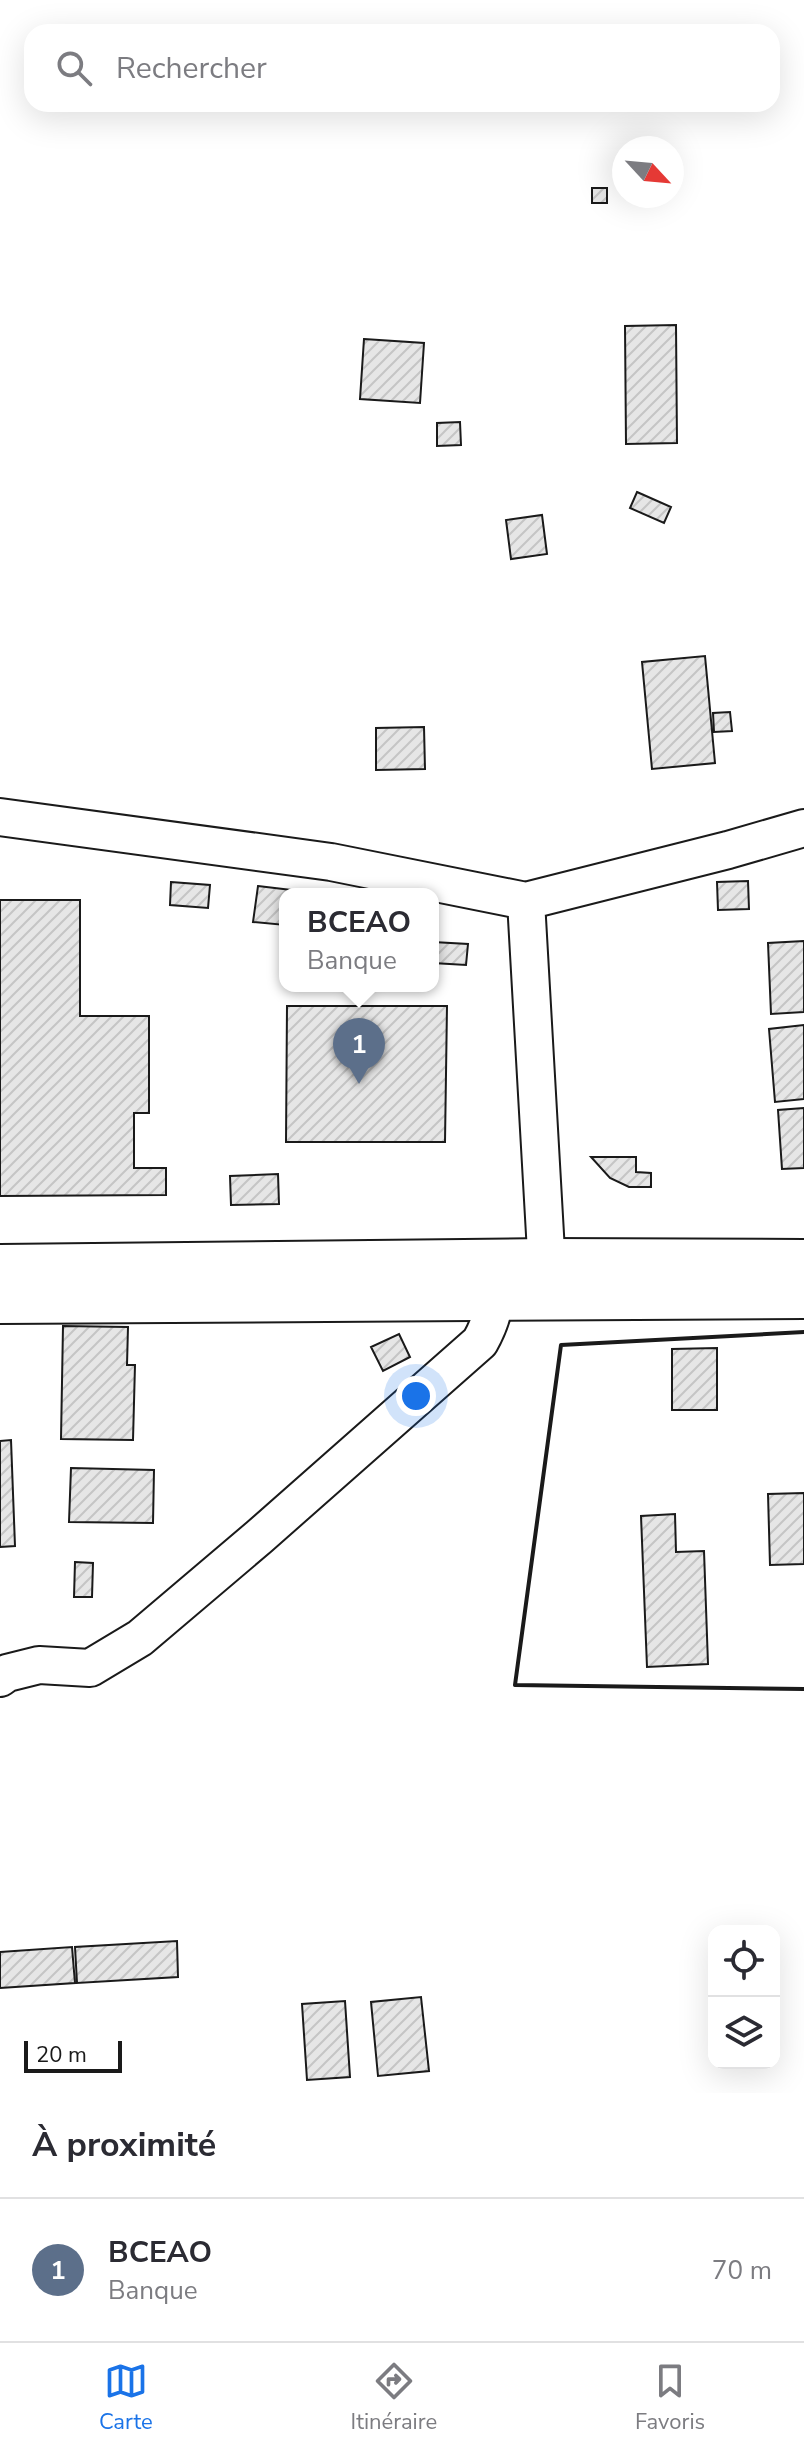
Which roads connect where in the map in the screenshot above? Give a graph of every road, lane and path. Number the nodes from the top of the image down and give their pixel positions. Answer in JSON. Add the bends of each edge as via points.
{"nodes":[{"id":1,"x":0,"y":817,"type":"edge"},
{"id":2,"x":804,"y":828,"type":"edge"},
{"id":3,"x":526,"y":901,"type":"junction"},
{"id":4,"x":804,"y":1262,"type":"edge"},
{"id":5,"x":0,"y":1267,"type":"edge"},
{"id":6,"x":548,"y":1279,"type":"junction"},
{"id":7,"x":497,"y":1280,"type":"junction"},
{"id":8,"x":804,"y":1296,"type":"edge"},
{"id":9,"x":0,"y":1301,"type":"edge"},
{"id":10,"x":0,"y":1678,"type":"edge"}],
"edges":[{"from":1,"to":3,"type":"street","via":[[331,862]]},
{"from":2,"to":3,"type":"street"},
{"from":3,"to":6,"type":"street"},
{"from":4,"to":6,"type":"highway"},
{"from":5,"to":7,"type":"highway"},
{"from":6,"to":7,"type":"highway"},
{"from":6,"to":8,"type":"highway"},
{"from":7,"to":9,"type":"highway"},
{"from":7,"to":10,"type":"street","via":[[492,1320],[480,1342],[140,1638],[90,1668],[39,1665]]}]}
